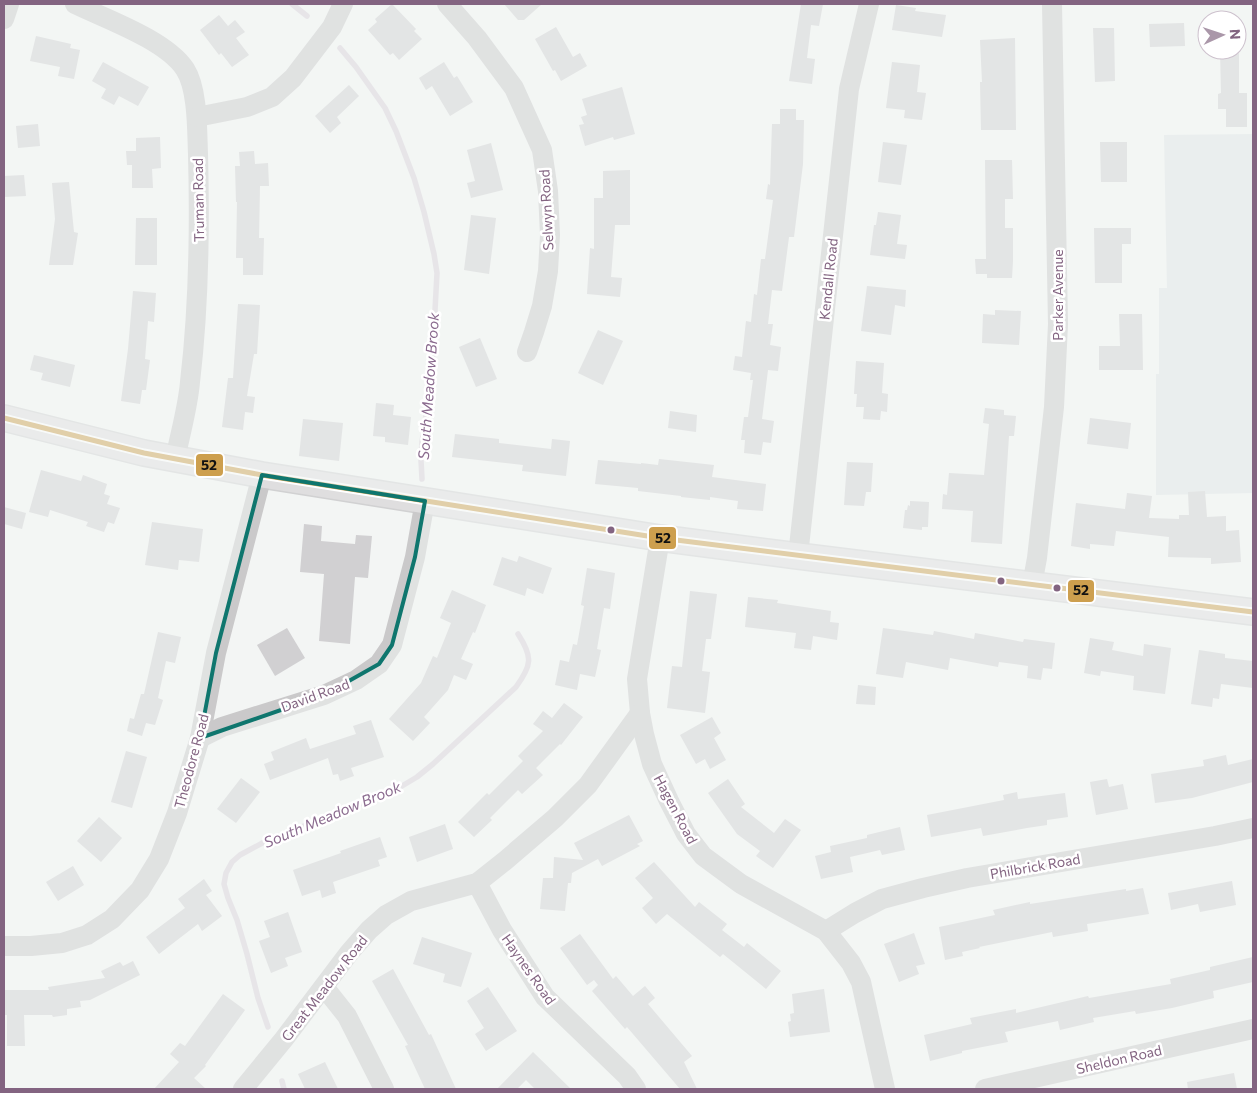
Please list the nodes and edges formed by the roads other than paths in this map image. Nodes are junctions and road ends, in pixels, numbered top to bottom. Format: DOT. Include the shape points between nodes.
graph roads {
  1 [pos="9,4"];
  2 [pos="75,4"];
  3 [pos="343,4"];
  4 [pos="447,4"];
  5 [pos="869,4"];
  6 [pos="1052,4"];
  7 [pos="4,19"];
  8 [pos="197,117"];
  9 [pos="527,352"];
  10 [pos="4,418"];
  11 [pos="174,460"];
  12 [pos="262,475"];
  13 [pos="425,501"];
  14 [pos="660,538"];
  15 [pos="798,556"];
  16 [pos="1032,585"];
  17 [pos="1253,612"];
  18 [pos="640,713"];
  19 [pos="200,738"];
  20 [pos="1253,828"];
  21 [pos="476,883"];
  22 [pos="826,931"];
  23 [pos="4,946"];
  24 [pos="324,987"];
  25 [pos="1253,1029"];
  26 [pos="243,1089"];
  27 [pos="384,1089"];
  28 [pos="636,1089"];
  29 [pos="886,1089"];
  30 [pos="986,1089"];
  1 -- 7 [label="street"];
  2 -- 8 [label="street, Truman Road" via="146,37 173,56 185,70 193,91"];
  3 -- 8 [label="street" via="332,27 293,78 272,97 246,107"];
  4 -- 9 [label="street, Selwyn Road" via="514,88 542,150 548,191 548,271 542,306"];
  5 -- 15 [label="street, Kendall Road" via="849,89"];
  6 -- 16 [label="street, Parker Avenue" via="1058,324 1054,407"];
  8 -- 11 [label="street, Truman Road" via="199,247 196,309 190,384"];
  10 -- 11 [label="main road"];
  11 -- 12 [label="main road"];
  12 -- 13 [label="main road"];
  12 -- 19 [label="street, Theodore Road" via="216,653"];
  13 -- 14 [label="main road"];
  13 -- 19 [label="street, David Road" via="392,644 379,664 356,680 324,694 222,727"];
  14 -- 15 [label="main road"];
  14 -- 18 [label="street, Hagen Road" via="636,679"];
  15 -- 16 [label="main road"];
  16 -- 17 [label="main road"];
  18 -- 21 [label="street, Great Meadow Road" via="588,785 555,818"];
  18 -- 22 [label="street, Hagen Road" via="655,771 686,834 704,856 740,884"];
  19 -- 23 [label="street, Theodore Road" via="177,814 159,859 140,890 112,918 87,935 62,944"];
  20 -- 22 [label="street, Philbrick Road" via="923,888 882,899"];
  21 -- 24 [label="street, Great Meadow Road" via="412,900 386,914 349,952"];
  21 -- 28 [label="street, Haynes Road" via="545,997 627,1076"];
  22 -- 29 [label="street, Hagen Road" via="851,963 861,982"];
  24 -- 26 [label="street, Great Meadow Road"];
  24 -- 27 [label="street" via="346,1016"];
  25 -- 30 [label="street, Sheldon Road"];
}
